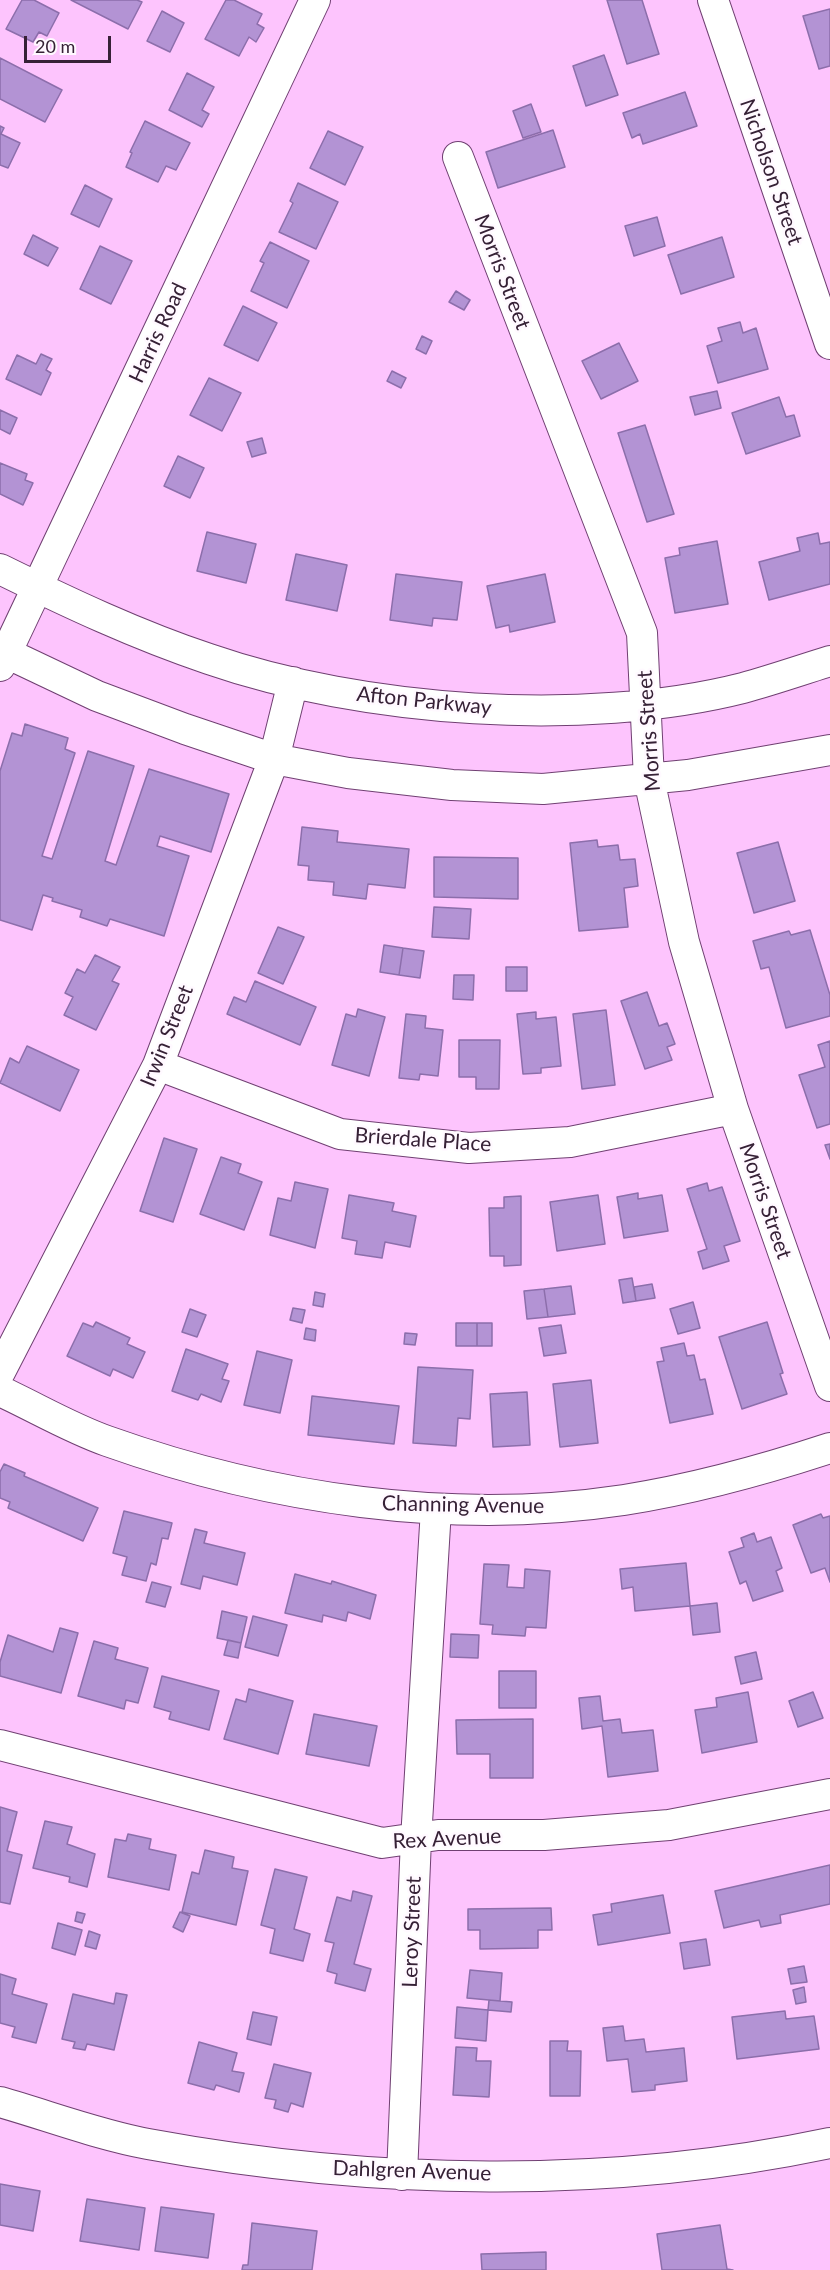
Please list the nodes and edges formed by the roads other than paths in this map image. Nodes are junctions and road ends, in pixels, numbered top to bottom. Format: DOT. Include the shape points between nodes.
graph roads {
  1 [pos="315,0"];
  2 [pos="712,0"];
  3 [pos="458,157"];
  4 [pos="830,344"];
  5 [pos="0,569"];
  6 [pos="38,588"];
  7 [pos="2,656"];
  8 [pos="830,661"];
  9 [pos="293,682"];
  10 [pos="647,704"];
  11 [pos="830,750"];
  12 [pos="274,759"];
  13 [pos="649,780"];
  14 [pos="158,1065"];
  15 [pos="733,1109"];
  16 [pos="0,1372"];
  17 [pos="830,1386"];
  18 [pos="0,1391"];
  19 [pos="830,1448"];
  20 [pos="436,1509"];
  21 [pos="0,1745"];
  22 [pos="830,1794"];
  23 [pos="416,1839"];
  24 [pos="0,2102"];
  25 [pos="830,2143"];
  26 [pos="402,2175"];
  1 -- 6 [label="street, Harris Road"];
  2 -- 4 [label="street, Nicholson Street"];
  3 -- 10 [label="street, Morris Street" via="642,633"];
  5 -- 6 [label="street, Afton Parkway"];
  6 -- 7 [label="street, Harris Road"];
  6 -- 9 [label="street, Afton Parkway" via="209,660"];
  7 -- 12 [label="street" via="97,696"];
  8 -- 10 [label="street, Afton Parkway" via="742,688"];
  9 -- 10 [label="street, Afton Parkway" via="391,701 495,709"];
  9 -- 12 [label="street, Irwin Street"];
  10 -- 13 [label="street, Morris Street"];
  11 -- 13 [label="street"];
  12 -- 13 [label="street" via="348,773 452,785 543,789"];
  12 -- 14 [label="street, Irwin Street"];
  13 -- 15 [label="street, Morris Street" via="684,942"];
  14 -- 15 [label="street, Brierdale Place" via="340,1134 469,1148 570,1142"];
  14 -- 16 [label="street, Irwin Street"];
  15 -- 17 [label="street, Morris Street"];
  18 -- 20 [label="street, Channing Avenue" via="104,1440 195,1470 296,1492"];
  19 -- 20 [label="street, Channing Avenue" via="716,1482 623,1500 541,1508"];
  20 -- 23 [label="street, Leroy Street"];
  21 -- 23 [label="street, Rex Avenue" via="382,1843"];
  22 -- 23 [label="street, Rex Avenue" via="669,1825 544,1835 438,1835"];
  23 -- 26 [label="street, Leroy Street"];
  24 -- 26 [label="street, Dahlgren Avenue" via="146,2144 277,2163"];
  25 -- 26 [label="street, Dahlgren Avenue" via="732,2160 623,2172"];
}
